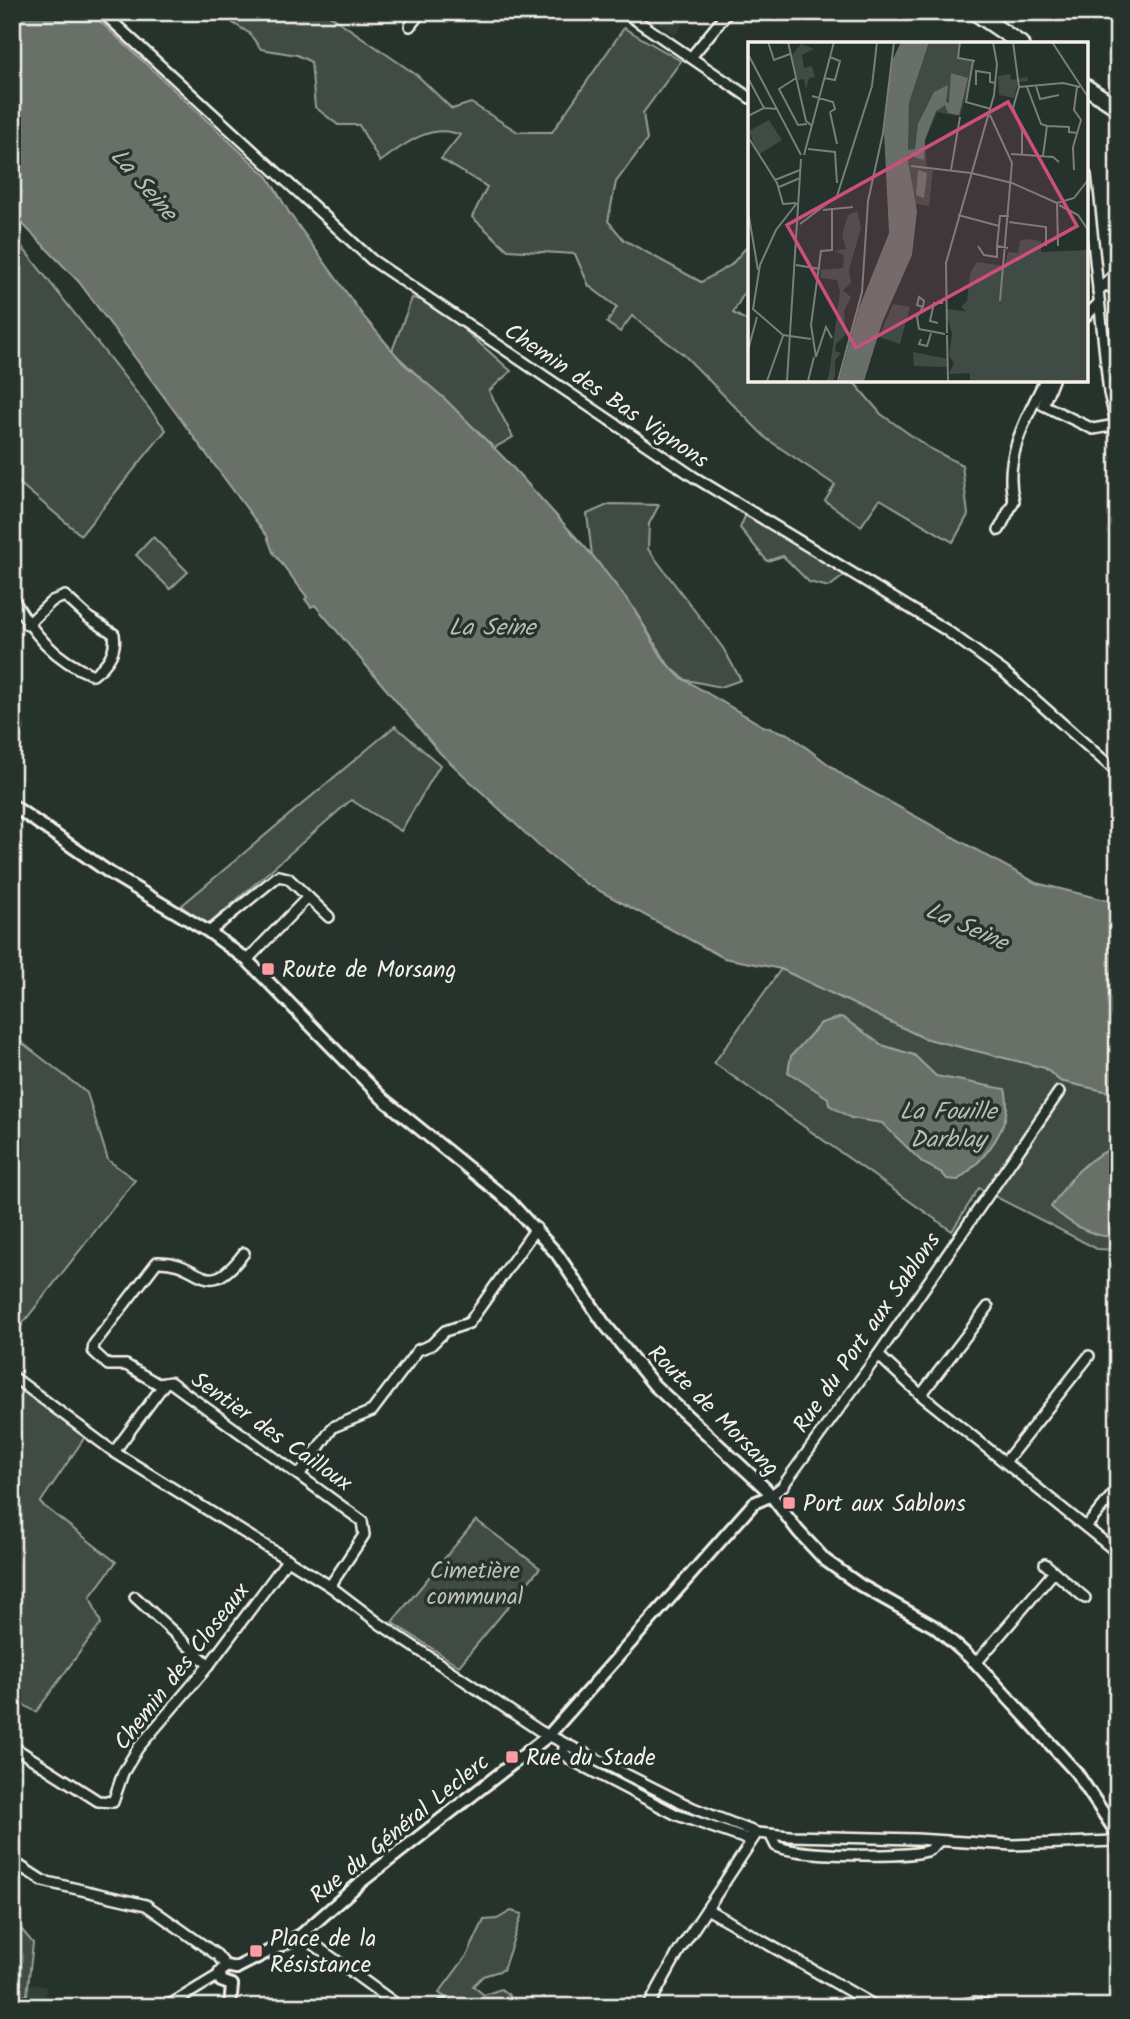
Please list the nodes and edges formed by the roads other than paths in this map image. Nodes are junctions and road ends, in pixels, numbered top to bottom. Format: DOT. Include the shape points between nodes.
graph roads {
  1 [pos="102,12"];
  2 [pos="421,12"];
  3 [pos="624,12"];
  4 [pos="728,12"];
  5 [pos="974,12"];
  6 [pos="410,26"];
  7 [pos="1018,42"];
  8 [pos="692,56"];
  9 [pos="1088,89"];
  10 [pos="748,97"];
  11 [pos="1118,108"];
  12 [pos="1088,189"];
  13 [pos="1118,271"];
  14 [pos="1102,288"];
  15 [pos="1118,291"];
  16 [pos="1099,303"];
  17 [pos="1088,314"];
  18 [pos="1044,382"];
  19 [pos="1052,382"];
  20 [pos="1117,428"];
  21 [pos="999,530"];
  22 [pos="12,597"];
  23 [pos="27,625"];
  24 [pos="12,721"];
  25 [pos="12,740"];
  26 [pos="1118,773"];
  27 [pos="12,806"];
  28 [pos="309,897"];
  29 [pos="329,917"];
  30 [pos="209,932"];
  31 [pos="247,960"];
  32 [pos="1059,1092"];
  33 [pos="536,1228"];
  34 [pos="244,1253"];
  35 [pos="988,1307"];
  36 [pos="878,1355"];
  37 [pos="1090,1356"];
  38 [pos="12,1376"];
  39 [pos="165,1383"];
  40 [pos="921,1395"];
  41 [pos="114,1452"];
  42 [pos="1005,1462"];
  43 [pos="300,1474"];
  44 [pos="1118,1488"];
  45 [pos="770,1496"];
  46 [pos="1086,1527"];
  47 [pos="1118,1553"];
  48 [pos="288,1559"];
  49 [pos="1045,1564"];
  50 [pos="1054,1572"];
  51 [pos="330,1586"];
  52 [pos="135,1597"];
  53 [pos="1085,1598"];
  54 [pos="975,1663"];
  55 [pos="209,1665"];
  56 [pos="548,1736"];
  57 [pos="12,1745"];
  58 [pos="757,1833"];
  59 [pos="770,1835"];
  60 [pos="939,1841"];
  61 [pos="1116,1842"];
  62 [pos="12,1861"];
  63 [pos="707,1909"];
  64 [pos="302,1935"];
  65 [pos="227,1970"];
  66 [pos="232,1985"];
  67 [pos="166,2007"];
  68 [pos="230,2007"];
  69 [pos="400,2007"];
  70 [pos="648,2007"];
  71 [pos="877,2007"];
  72 [pos="949,2007"];
  73 [pos="993,2007"];
  1 -- 26 [label="street, Chemin des Bas Vignons" via="372,260 694,477 974,649"];
  2 -- 6 [label="street"];
  3 -- 8 [label="street"];
  4 -- 8 [label="street"];
  5 -- 7 [label="main road"];
  8 -- 10 [label="street"];
  9 -- 11 [label="main road"];
  12 -- 14 [label="street"];
  13 -- 14 [label="street"];
  14 -- 15 [label="street"];
  14 -- 16 [label="street"];
  16 -- 17 [label="street"];
  16 -- 20 [label="street"];
  18 -- 21 [label="street" via="1020,429 1009,483 1014,501"];
  19 -- 20 [label="street" via="1043,405 1093,429"];
  22 -- 23 [label="street"];
  23 -- 23 [label="street" via="63,659 93,675 104,667 116,643 114,634 65,596 52,601"];
  24 -- 25 [label="street" via="17,728"];
  27 -- 30 [label="street, Route de Morsang" via="110,873"];
  28 -- 29 [label="street"];
  28 -- 30 [label="street" via="288,878 275,876"];
  28 -- 31 [label="street"];
  30 -- 31 [label="street, Route de Morsang"];
  31 -- 33 [label="street, Route de Morsang" via="383,1099 485,1179"];
  32 -- 36 [label="street, Rue du Port aux Sablons"];
  33 -- 43 [label="street" via="469,1323 445,1331 418,1350 372,1411 333,1427"];
  33 -- 45 [label="street, Route de Morsang" via="654,1385"];
  34 -- 39 [label="street" via="229,1273 214,1279 157,1262 94,1344 93,1351 103,1362 126,1365 158,1384"];
  35 -- 40 [label="street"];
  36 -- 40 [label="street"];
  36 -- 45 [label="street, Rue du Port aux Sablons" via="782,1487"];
  37 -- 42 [label="street"];
  38 -- 41 [label="street"];
  39 -- 41 [label="street, Sentier des Cailloux"];
  39 -- 43 [label="street, Sentier des Cailloux" via="170,1382"];
  40 -- 42 [label="street"];
  41 -- 48 [label="street"];
  42 -- 46 [label="street"];
  43 -- 51 [label="street, Sentier des Cailloux" via="356,1514 365,1528"];
  44 -- 46 [label="street"];
  45 -- 54 [label="street, Route de Morsang" via="825,1560 935,1627"];
  45 -- 56 [label="street, Rue du Port aux Sablons" via="754,1503"];
  46 -- 47 [label="street"];
  48 -- 51 [label="street"];
  48 -- 55 [label="street, Chemin des Closeaux"];
  49 -- 50 [label="street"];
  50 -- 53 [label="street"];
  50 -- 54 [label="street"];
  51 -- 56 [label="street"];
  52 -- 55 [label="street"];
  54 -- 61 [label="street, Route de Morsang" via="1076,1772 1114,1829"];
  55 -- 57 [label="street, Chemin des Closeaux" via="138,1748 113,1802 97,1801"];
  56 -- 58 [label="street" via="694,1808"];
  56 -- 64 [label="street, Rue du Général Leclerc" via="361,1882"];
  58 -- 59 [label="street"];
  58 -- 63 [label="street"];
  59 -- 60 [label="street"];
  59 -- 60 [label="street" via="785,1851 881,1854 930,1850"];
  60 -- 61 [label="street" via="986,1845"];
  62 -- 65 [label="street" via="43,1881 146,1905 217,1955"];
  63 -- 70 [label="street"];
  63 -- 71 [label="street"];
  64 -- 65 [label="street, Rue du Général Leclerc"];
  64 -- 69 [label="street"];
  65 -- 66 [label="street" via="223,1983"];
  65 -- 66 [label="street" via="239,1978"];
  65 -- 67 [label="street"];
  66 -- 68 [label="street"];
  72 -- 73 [label="street" via="975,2002"];
}
